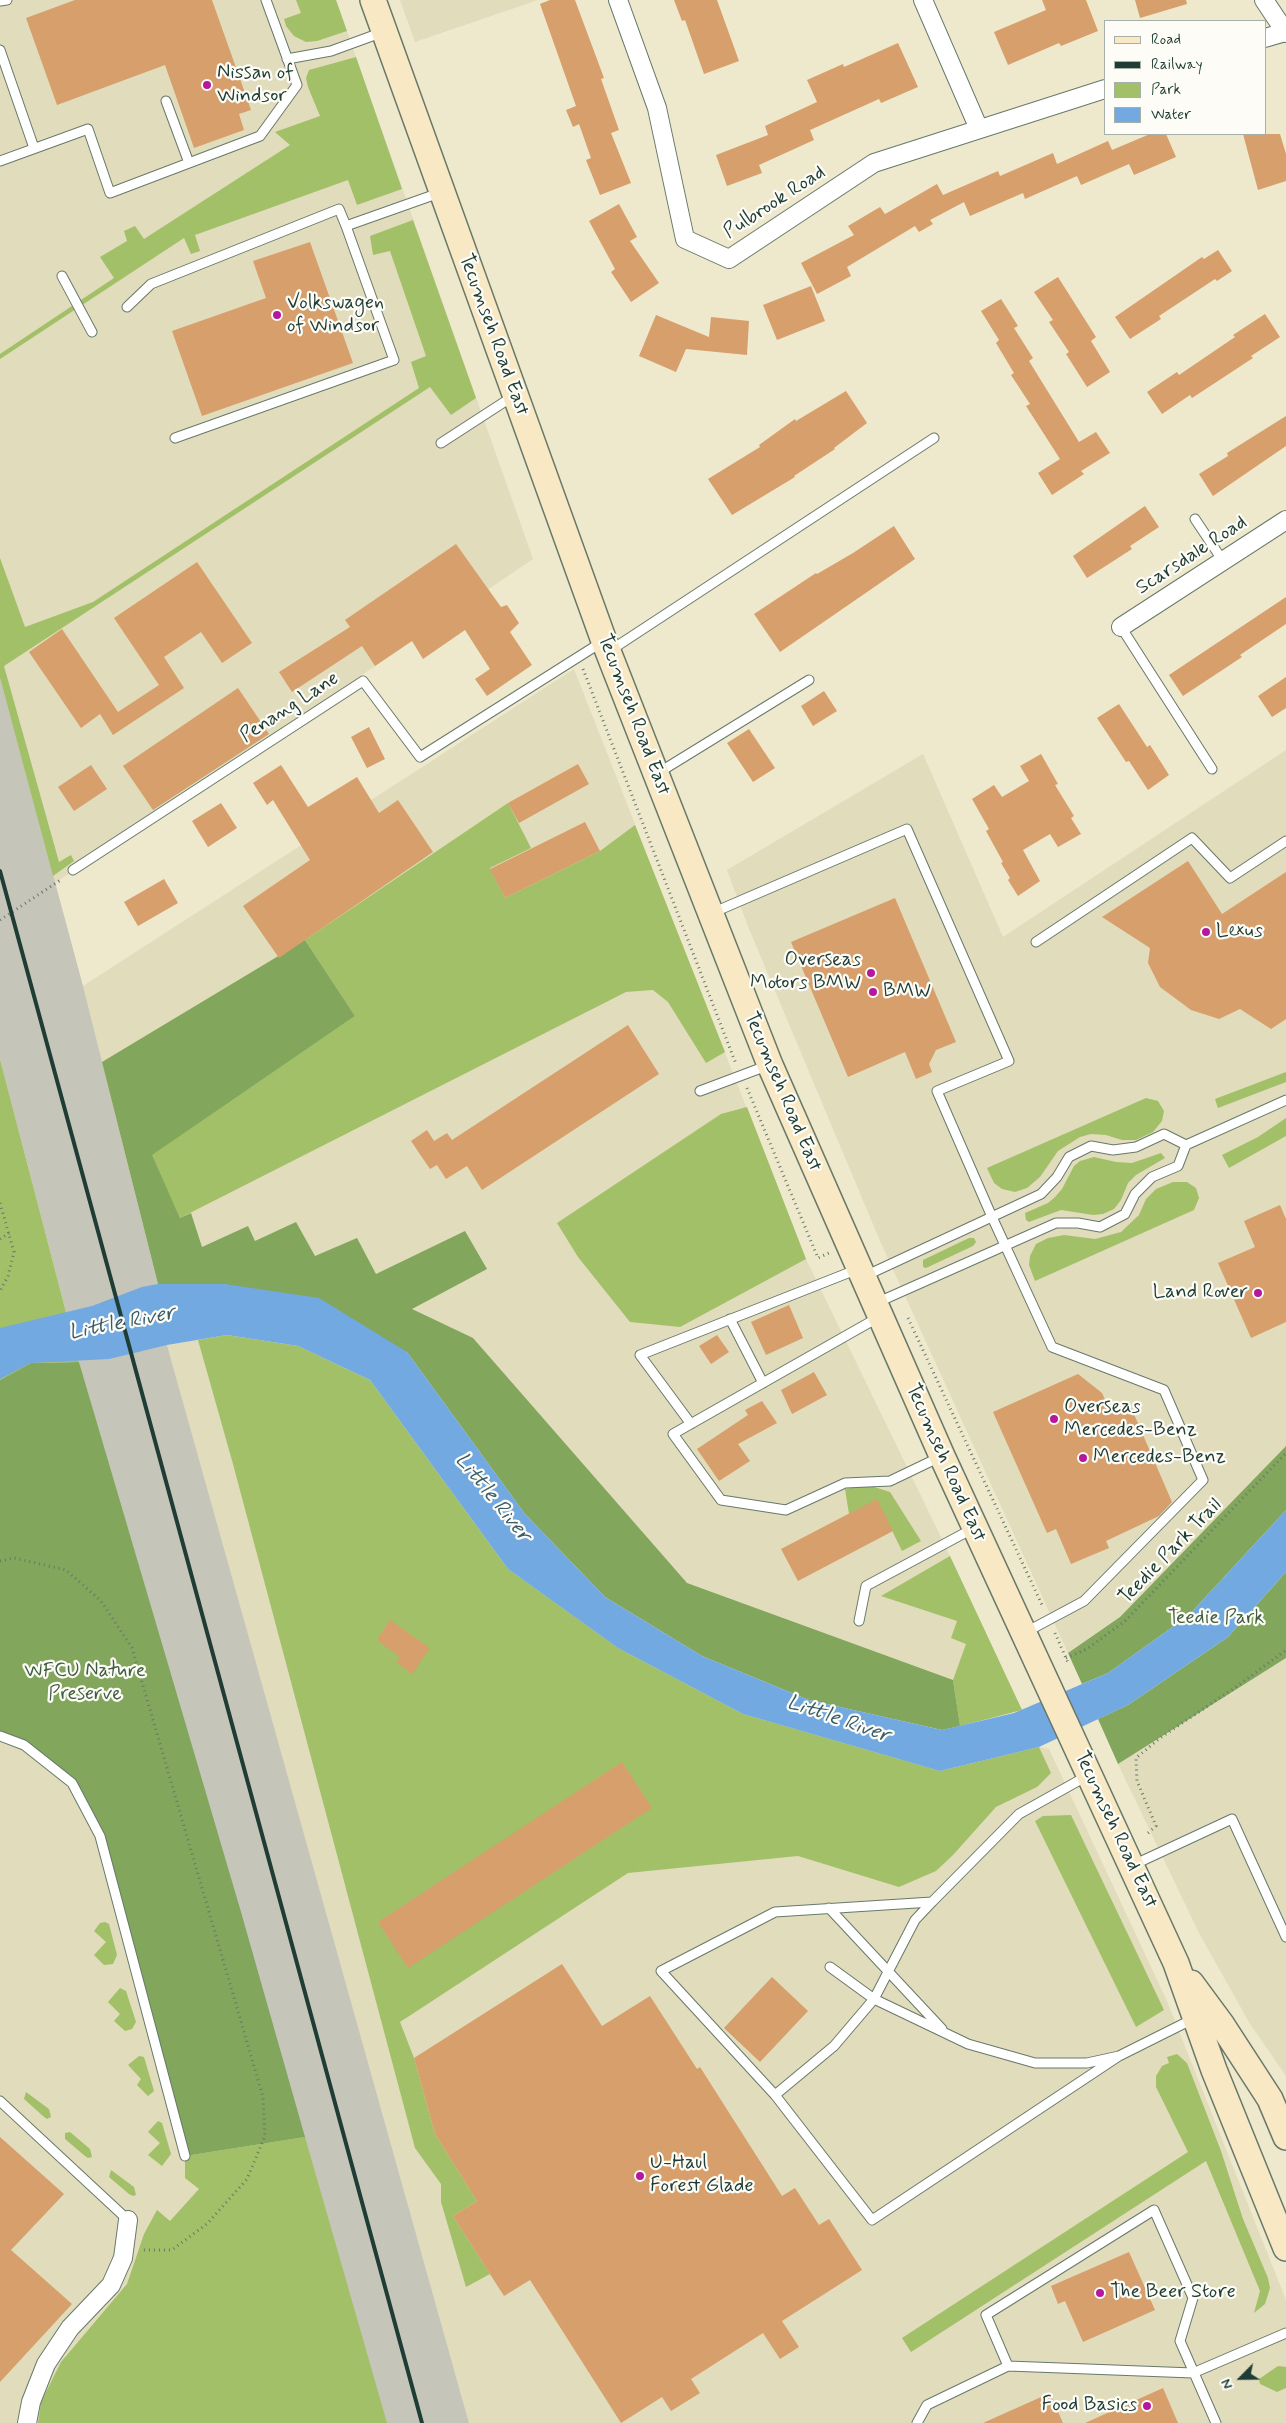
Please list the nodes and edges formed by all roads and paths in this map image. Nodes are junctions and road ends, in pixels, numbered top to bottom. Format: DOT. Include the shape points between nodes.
graph roads {
  1 [pos="7,0"];
  2 [pos="266,0"];
  3 [pos="373,0"];
  4 [pos="618,0"];
  5 [pos="924,0"];
  6 [pos="1264,0"];
  7 [pos="0,1"];
  8 [pos="384,32"];
  9 [pos="1286,32"];
  10 [pos="1266,38"];
  11 [pos="0,50"];
  12 [pos="287,59"];
  13 [pos="1104,89"];
  14 [pos="166,101"];
  15 [pos="979,129"];
  16 [pos="34,148"];
  17 [pos="0,161"];
  18 [pos="189,163"];
  19 [pos="442,192"];
  20 [pos="346,226"];
  21 [pos="62,276"];
  22 [pos="127,307"];
  23 [pos="92,332"];
  24 [pos="515,395"];
  25 [pos="175,438"];
  26 [pos="934,438"];
  27 [pos="440,443"];
  28 [pos="1195,520"];
  29 [pos="1286,520"];
  30 [pos="1223,561"];
  31 [pos="1121,627"];
  32 [pos="606,646"];
  33 [pos="579,657"];
  34 [pos="809,680"];
  35 [pos="1212,769"];
  36 [pos="656,774"];
  37 [pos="1286,841"];
  38 [pos="73,870"];
  39 [pos="710,914"];
  40 [pos="0,920"];
  41 [pos="1036,942"];
  42 [pos="770,1064"];
  43 [pos="741,1075"];
  44 [pos="700,1091"];
  45 [pos="1286,1100"];
  46 [pos="1186,1146"];
  47 [pos="0,1203"];
  48 [pos="992,1217"];
  49 [pos="9,1234"];
  50 [pos="0,1239"];
  51 [pos="1005,1245"];
  52 [pos="818,1258"];
  53 [pos="860,1273"];
  54 [pos="0,1290"];
  55 [pos="876,1311"];
  56 [pos="730,1319"];
  57 [pos="909,1319"];
  58 [pos="763,1383"];
  59 [pos="691,1424"];
  60 [pos="1286,1453"];
  61 [pos="942,1456"];
  62 [pos="974,1528"];
  63 [pos="0,1561"];
  64 [pos="1041,1604"];
  65 [pos="859,1621"];
  66 [pos="1023,1633"];
  67 [pos="1057,1637"];
  68 [pos="1286,1650"];
  69 [pos="1066,1658"];
  70 [pos="1069,1665"];
  71 [pos="0,1736"];
  72 [pos="1089,1774"];
  73 [pos="1148,1833"];
  74 [pos="1131,1866"];
  75 [pos="932,1902"];
  76 [pos="829,1908"];
  77 [pos="1286,1937"];
  78 [pos="1176,1963"];
  79 [pos="830,1967"];
  80 [pos="888,1972"];
  81 [pos="874,1999"];
  82 [pos="1196,2018"];
  83 [pos="946,2034"];
  84 [pos="1120,2056"];
  85 [pos="775,2095"];
  86 [pos="0,2101"];
  87 [pos="1286,2137"];
  88 [pos="185,2156"];
  89 [pos="128,2220"];
  90 [pos="1286,2248"];
  91 [pos="140,2250"];
  92 [pos="1286,2333"];
  93 [pos="1008,2366"];
  94 [pos="1194,2372"];
  95 [pos="27,2423"];
  96 [pos="917,2423"];
  97 [pos="1216,2423"];
  1 -- 7 [label="lane"];
  2 -- 12 [label="lane"];
  3 -- 8 [label="main road, Tecumseh Road East"];
  4 -- 15 [label="street, Pulbrook Road" via="656,108 686,239 729,258 874,163"];
  5 -- 15 [label="street"];
  6 -- 9 [label="street"];
  8 -- 12 [label="lane" via="332,51"];
  8 -- 19 [label="main road, Tecumseh Road East"];
  9 -- 10 [label="street"];
  11 -- 16 [label="lane"];
  12 -- 18 [label="lane" via="297,85 260,136"];
  13 -- 15 [label="street, Pulbrook Road"];
  14 -- 18 [label="lane"];
  16 -- 17 [label="lane"];
  16 -- 18 [label="lane" via="88,129 110,193"];
  19 -- 20 [label="lane"];
  19 -- 24 [label="main road, Tecumseh Road East"];
  20 -- 22 [label="lane" via="339,209 151,284"];
  20 -- 25 [label="lane" via="394,360"];
  21 -- 23 [label="lane"];
  24 -- 27 [label="lane"];
  24 -- 32 [label="main road, Tecumseh Road East"];
  26 -- 32 [label="lane, Penang Lane"];
  28 -- 30 [label="lane"];
  29 -- 30 [label="street, Scarsdale Road"];
  30 -- 31 [label="street, Scarsdale Road"];
  31 -- 35 [label="lane"];
  32 -- 33 [label="lane, Penang Lane"];
  32 -- 36 [label="main road, Tecumseh Road East"];
  33 -- 38 [label="lane, Penang Lane" via="420,758 364,681"];
  33 -- 43 [label="path"];
  34 -- 36 [label="lane"];
  36 -- 39 [label="main road, Tecumseh Road East"];
  37 -- 41 [label="lane" via="1230,878 1192,838"];
  38 -- 40 [label="path"];
  39 -- 42 [label="main road, Tecumseh Road East"];
  39 -- 48 [label="lane" via="908,829 1010,1061 937,1091"];
  42 -- 43 [label="lane"];
  42 -- 53 [label="main road, Tecumseh Road East"];
  43 -- 44 [label="lane"];
  43 -- 52 [label="path"];
  45 -- 46 [label="lane"];
  46 -- 48 [label="lane" via="1164,1134 1136,1147 1113,1150 1091,1146 1069,1157 1057,1177 1040,1194"];
  46 -- 51 [label="lane" via="1178,1166 1152,1178 1135,1194 1125,1214 1100,1227 1056,1222"];
  47 -- 49 [label="path"];
  48 -- 51 [label="lane"];
  48 -- 53 [label="lane"];
  49 -- 50 [label="path"];
  49 -- 54 [label="path" via="14,1252 8,1276"];
  51 -- 55 [label="lane"];
  51 -- 66 [label="lane" via="1052,1348 1164,1390 1203,1480 1084,1601"];
  53 -- 55 [label="main road, Tecumseh Road East"];
  53 -- 56 [label="lane"];
  55 -- 58 [label="lane"];
  55 -- 61 [label="main road, Tecumseh Road East"];
  56 -- 58 [label="lane"];
  56 -- 59 [label="lane" via="640,1355"];
  57 -- 64 [label="path"];
  58 -- 59 [label="lane"];
  59 -- 61 [label="lane" via="673,1434 720,1500 786,1510 845,1483 890,1481"];
  60 -- 69 [label="path, Teedie Park Trail" via="1125,1621 1087,1649"];
  61 -- 62 [label="main road, Tecumseh Road East"];
  62 -- 65 [label="lane" via="866,1586"];
  62 -- 66 [label="main road, Tecumseh Road East"];
  63 -- 91 [label="path" via="14,1558 66,1570 102,1601 132,1648 263,2097 265,2136 247,2179 208,2224 172,2250"];
  66 -- 72 [label="main road, Tecumseh Road East"];
  67 -- 69 [label="path"];
  68 -- 73 [label="path" via="1136,1758 1137,1781 1156,1826"];
  69 -- 70 [label="path"];
  71 -- 88 [label="lane" via="24,1745 72,1783 100,1836"];
  72 -- 74 [label="main road, Tecumseh Road East"];
  72 -- 75 [label="lane" via="1019,1814"];
  74 -- 77 [label="lane" via="1232,1819"];
  74 -- 78 [label="main road, Tecumseh Road East"];
  75 -- 76 [label="lane"];
  75 -- 80 [label="lane" via="915,1920"];
  76 -- 80 [label="lane"];
  76 -- 85 [label="lane" via="775,1912 661,1971"];
  78 -- 82 [label="main road, Tecumseh Road East"];
  78 -- 87 [label="main road, Tecumseh Road East" via="1276,2104"];
  79 -- 81 [label="lane"];
  80 -- 81 [label="lane"];
  80 -- 83 [label="lane"];
  81 -- 83 [label="lane"];
  81 -- 85 [label="lane" via="834,2046"];
  82 -- 84 [label="lane"];
  82 -- 90 [label="main road, Tecumseh Road East"];
  83 -- 84 [label="lane" via="968,2044 1035,2063 1087,2063"];
  84 -- 85 [label="lane" via="872,2220"];
  86 -- 89 [label="lane"];
  89 -- 95 [label="street" via="123,2258 111,2285 70,2328 46,2364 31,2402"];
  92 -- 94 [label="lane"];
  93 -- 94 [label="lane"];
  93 -- 94 [label="lane" via="986,2315 1154,2210 1193,2298 1180,2341"];
  93 -- 96 [label="lane" via="926,2405"];
  94 -- 97 [label="lane"];
}
